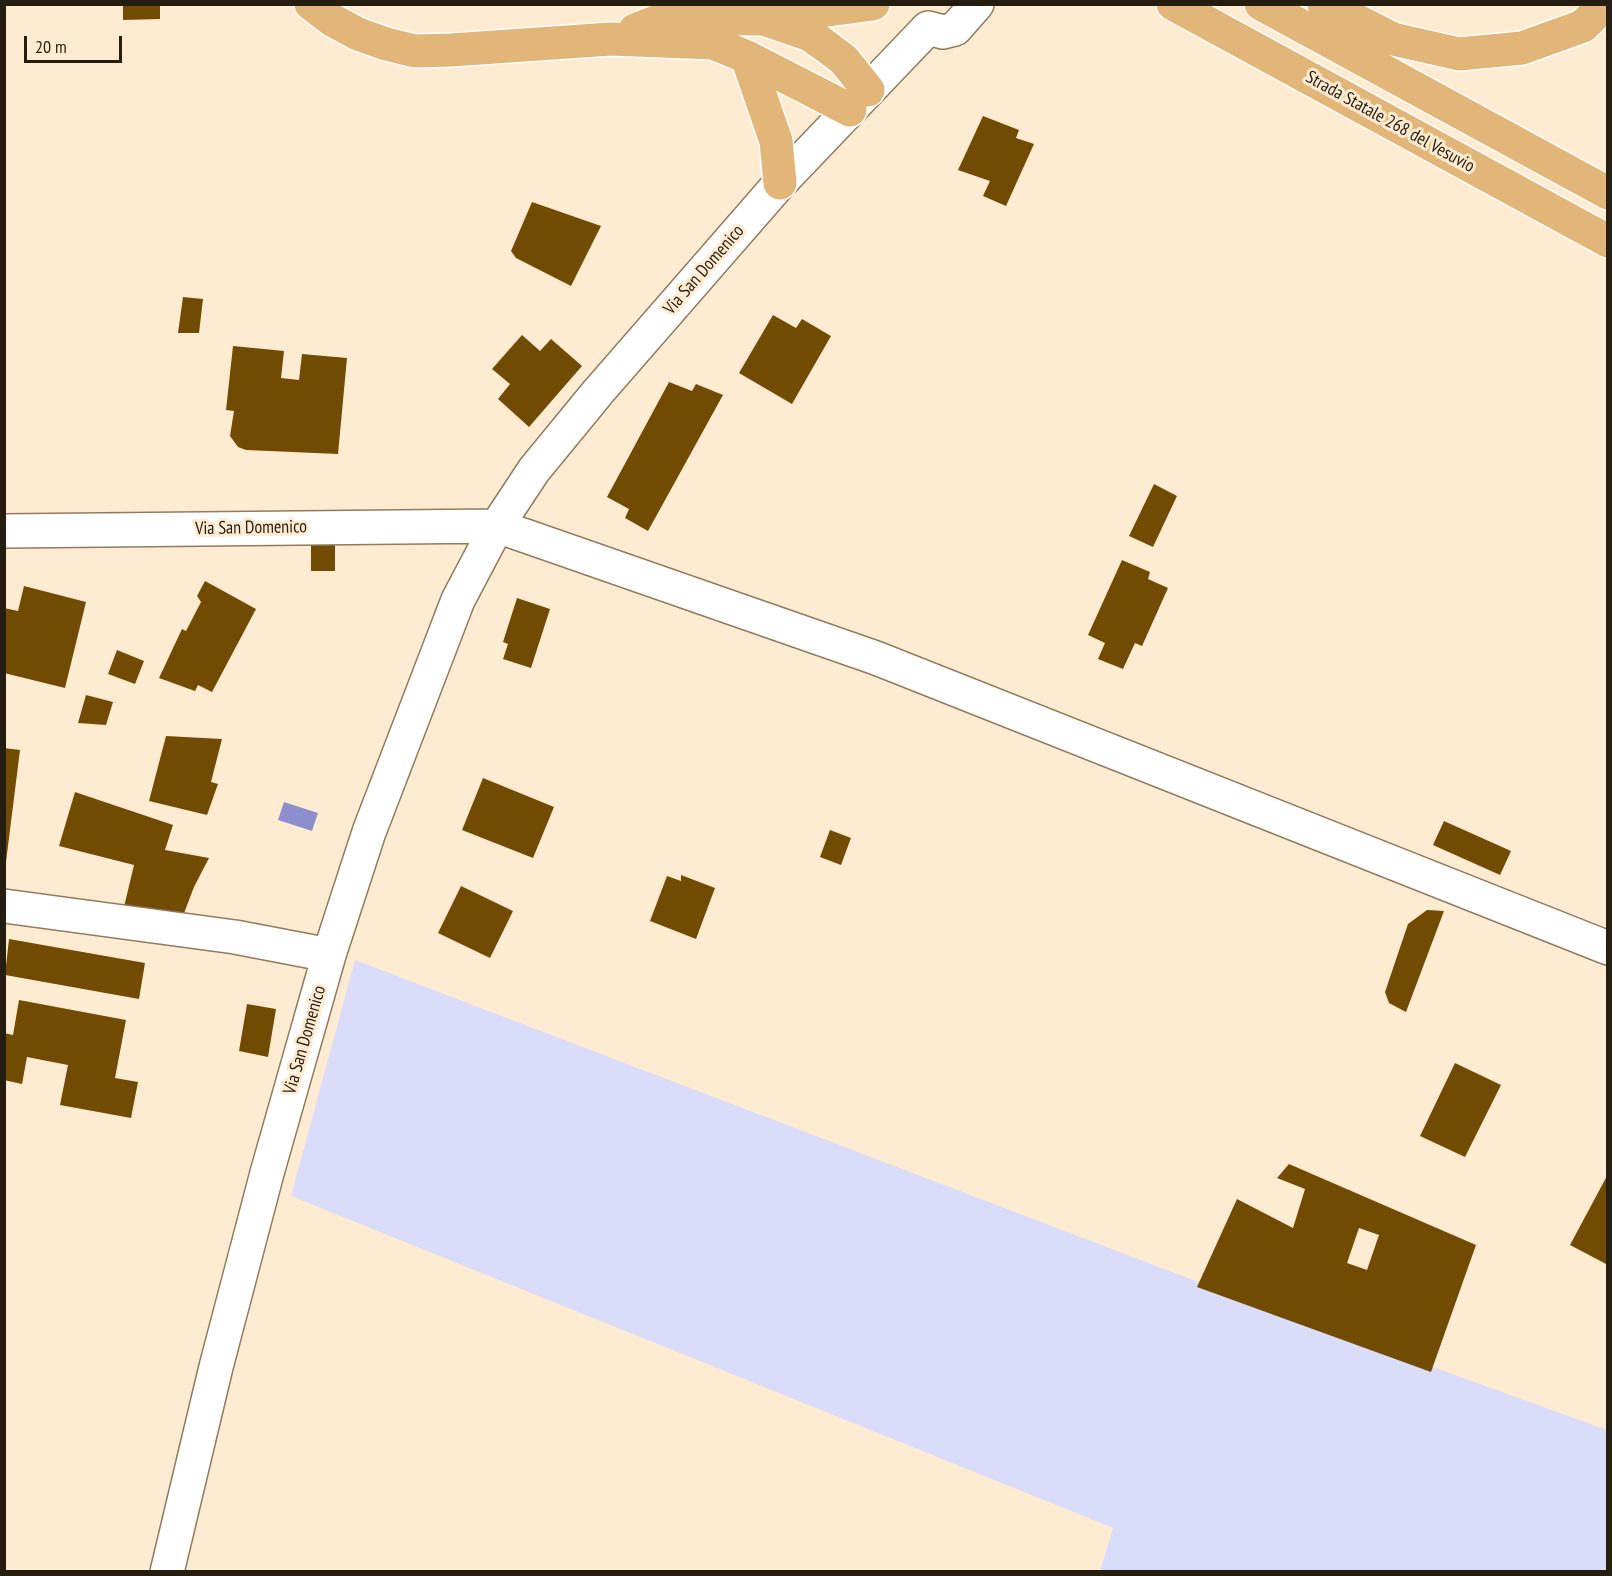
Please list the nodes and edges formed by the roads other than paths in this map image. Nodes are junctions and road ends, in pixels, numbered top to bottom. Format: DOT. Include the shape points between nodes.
graph roads {
  1 [pos="311,4"];
  2 [pos="873,4"];
  3 [pos="977,4"];
  4 [pos="1173,4"];
  5 [pos="1261,4"];
  6 [pos="1324,4"];
  7 [pos="1605,4"];
  8 [pos="761,19"];
  9 [pos="936,21"];
  10 [pos="611,39"];
  11 [pos="747,57"];
  12 [pos="859,100"];
  13 [pos="780,183"];
  14 [pos="1608,193"];
  15 [pos="1608,241"];
  16 [pos="497,526"];
  17 [pos="4,531"];
  18 [pos="4,906"];
  19 [pos="1608,948"];
  20 [pos="329,955"];
  21 [pos="167,1572"];
  1 -- 10 [label="highway" via="358,34 415,51"];
  2 -- 8 [label="highway"];
  3 -- 9 [label="street, Via San Domenico"];
  4 -- 15 [label="highway, Strada Statale 268 del Vesuvio"];
  5 -- 14 [label="highway"];
  6 -- 7 [label="highway" via="1394,39 1459,54 1522,48 1583,26"];
  8 -- 10 [label="highway" via="660,20"];
  8 -- 12 [label="highway" via="810,35 844,60"];
  9 -- 12 [label="street, Via San Domenico"];
  10 -- 11 [label="highway" via="713,43"];
  11 -- 12 [label="highway"];
  11 -- 13 [label="highway" via="776,141"];
  12 -- 13 [label="street, Via San Domenico"];
  13 -- 16 [label="street, Via San Domenico" via="591,400 534,470"];
  16 -- 17 [label="street, Via San Domenico"];
  16 -- 19 [label="street" via="876,658"];
  16 -- 20 [label="street, Via San Domenico" via="458,600 435,657 369,832"];
  18 -- 20 [label="street" via="235,937"];
  20 -- 21 [label="street, Via San Domenico" via="216,1366"];
}
